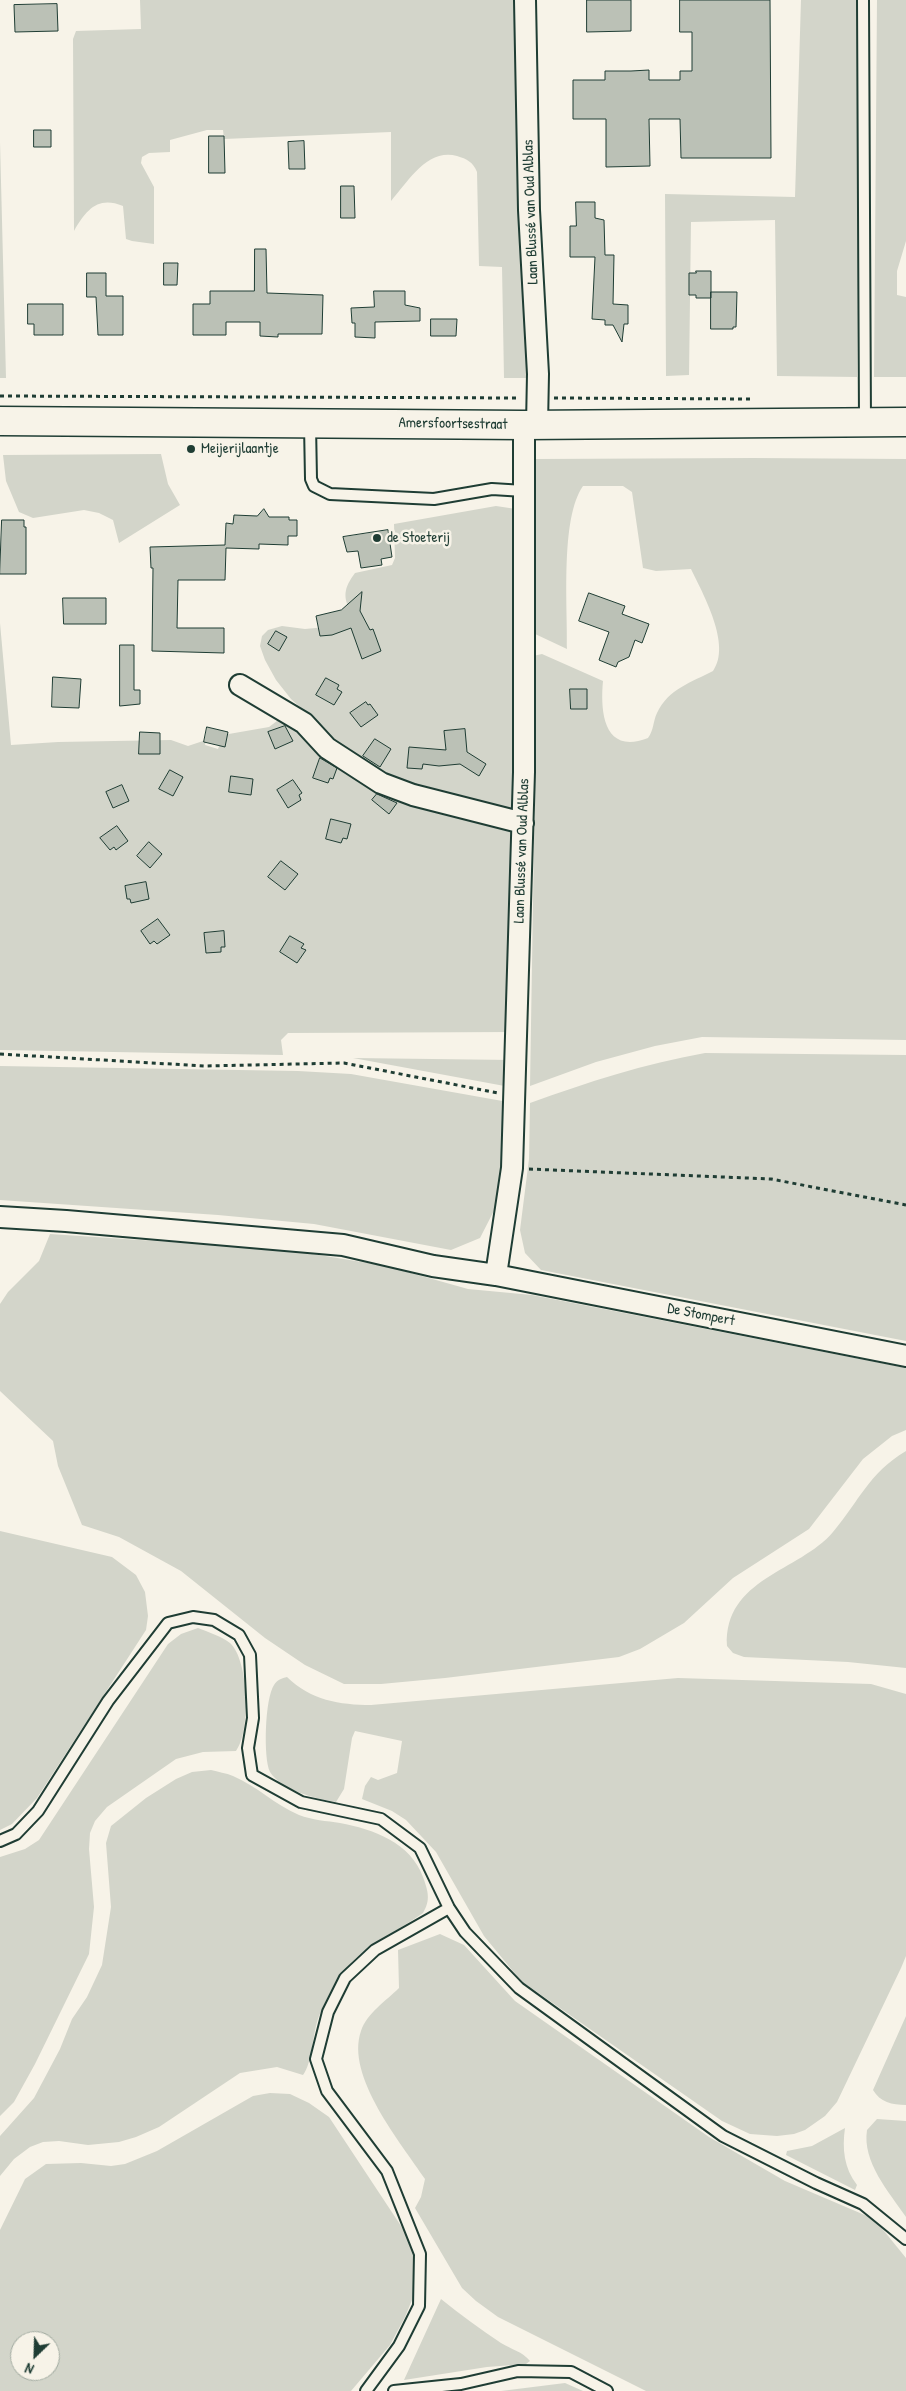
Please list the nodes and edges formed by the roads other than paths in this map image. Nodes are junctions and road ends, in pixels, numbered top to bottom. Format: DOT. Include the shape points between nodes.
graph roads {
  1 [pos="525,0"];
  2 [pos="863,0"];
  3 [pos="0,421"];
  4 [pos="865,421"];
  5 [pos="310,422"];
  6 [pos="906,422"];
  7 [pos="531,425"];
  8 [pos="524,491"];
  9 [pos="240,685"];
  10 [pos="523,823"];
  11 [pos="0,1217"];
  12 [pos="496,1275"];
  13 [pos="906,1356"];
  14 [pos="0,1841"];
  15 [pos="449,1908"];
  16 [pos="906,2239"];
  17 [pos="366,2391"];
  18 [pos="394,2391"];
  19 [pos="607,2391"];
  1 -- 7 [label="street, Laan Blussé van Oud Alblas" via="529,210 538,398"];
  2 -- 4 [label="lane"];
  3 -- 5 [label="main road, Amersfoortsestraat"];
  4 -- 6 [label="main road, Amersfoortsestraat"];
  4 -- 7 [label="main road, Amersfoortsestraat"];
  5 -- 7 [label="main road, Amersfoortsestraat"];
  5 -- 8 [label="lane" via="311,479 314,486 330,494 434,499 492,489"];
  7 -- 8 [label="street, Laan Blussé van Oud Alblas"];
  8 -- 10 [label="street, Laan Blussé van Oud Alblas"];
  9 -- 10 [label="street" via="304,723 328,748 380,783 413,795"];
  10 -- 12 [label="street, Laan Blussé van Oud Alblas" via="512,1168"];
  11 -- 12 [label="street, De Stompert" via="343,1245 433,1266"];
  12 -- 13 [label="street, De Stompert"];
  14 -- 15 [label="lane" via="16,1834 38,1811 108,1701 168,1623 193,1617 214,1620 239,1635 250,1655 253,1718 248,1748 252,1775 301,1802 381,1819 420,1848"];
  15 -- 16 [label="lane" via="465,1932 520,1988 606,2052 723,2136 863,2204"];
  15 -- 17 [label="lane" via="375,1950 345,1978 328,2012 316,2059 327,2091 387,2171 420,2254 419,2306 399,2346"];
  18 -- 19 [label="lane" via="461,2384 518,2371 571,2372"];
}
